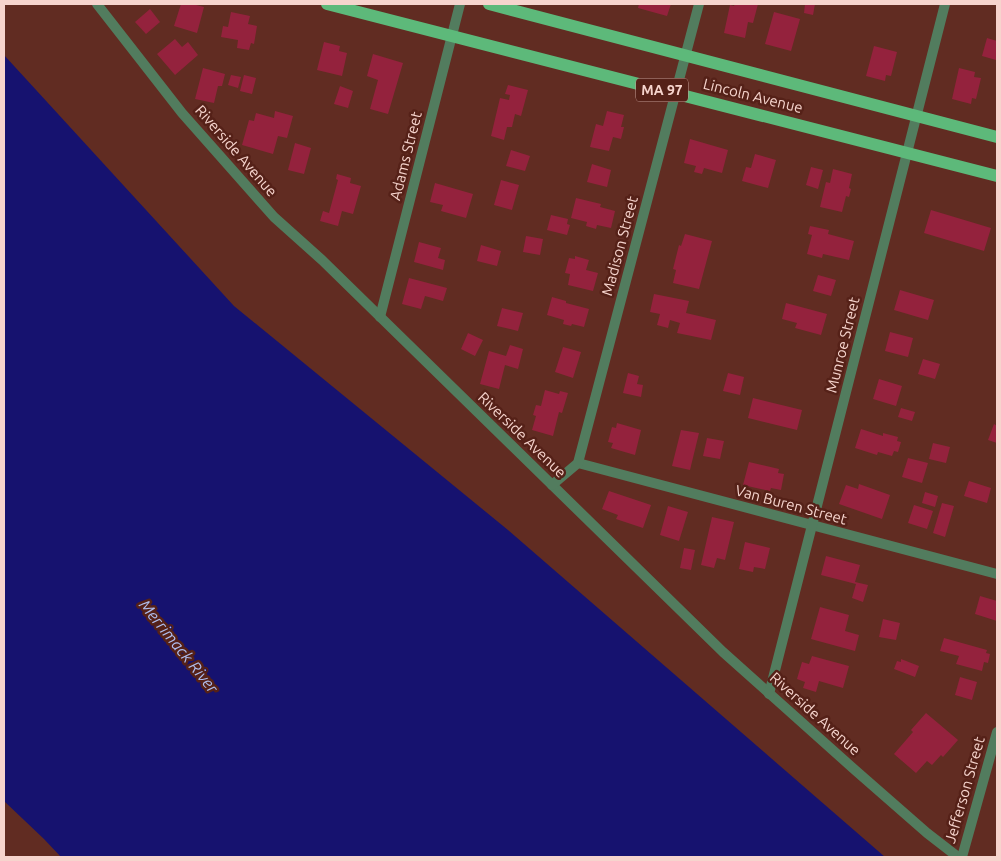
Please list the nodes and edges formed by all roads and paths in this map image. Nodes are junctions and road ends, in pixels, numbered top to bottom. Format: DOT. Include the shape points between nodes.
graph roads {
  1 [pos="97,4"];
  2 [pos="327,4"];
  3 [pos="460,4"];
  4 [pos="489,4"];
  5 [pos="699,4"];
  6 [pos="946,4"];
  7 [pos="452,36"];
  8 [pos="685,55"];
  9 [pos="675,93"];
  10 [pos="917,116"];
  11 [pos="997,137"];
  12 [pos="908,153"];
  13 [pos="997,176"];
  14 [pos="380,317"];
  15 [pos="578,463"];
  16 [pos="552,485"];
  17 [pos="812,526"];
  18 [pos="997,574"];
  19 [pos="769,694"];
  20 [pos="997,732"];
  21 [pos="960,857"];
  1 -- 14 [label="street, Riverside Avenue" via="182,112 274,217"];
  2 -- 7 [label="main road, Lincoln Avenue / MA 97"];
  3 -- 7 [label="street, Adams Street"];
  4 -- 8 [label="main road, Lincoln Avenue / MA 97"];
  5 -- 8 [label="street, Madison Street"];
  6 -- 10 [label="street, Munroe Street"];
  7 -- 9 [label="main road, Lincoln Avenue / MA 97"];
  7 -- 14 [label="street, Adams Street"];
  8 -- 9 [label="street, Madison Street"];
  8 -- 10 [label="main road, Lincoln Avenue / MA 97"];
  9 -- 12 [label="main road, Lincoln Avenue / MA 97"];
  9 -- 15 [label="street, Madison Street"];
  10 -- 11 [label="main road, Lincoln Avenue / MA 97"];
  10 -- 12 [label="street, Munroe Street"];
  12 -- 13 [label="main road, Lincoln Avenue / MA 97"];
  12 -- 17 [label="street, Munroe Street"];
  14 -- 16 [label="street, Riverside Avenue"];
  15 -- 16 [label="street"];
  15 -- 17 [label="street, Van Buren Street"];
  16 -- 19 [label="street, Riverside Avenue"];
  17 -- 18 [label="street, Van Buren Street"];
  17 -- 19 [label="street, Munroe Street"];
  19 -- 21 [label="street, Riverside Avenue" via="927,833"];
  20 -- 21 [label="street, Jefferson Street"];
}
